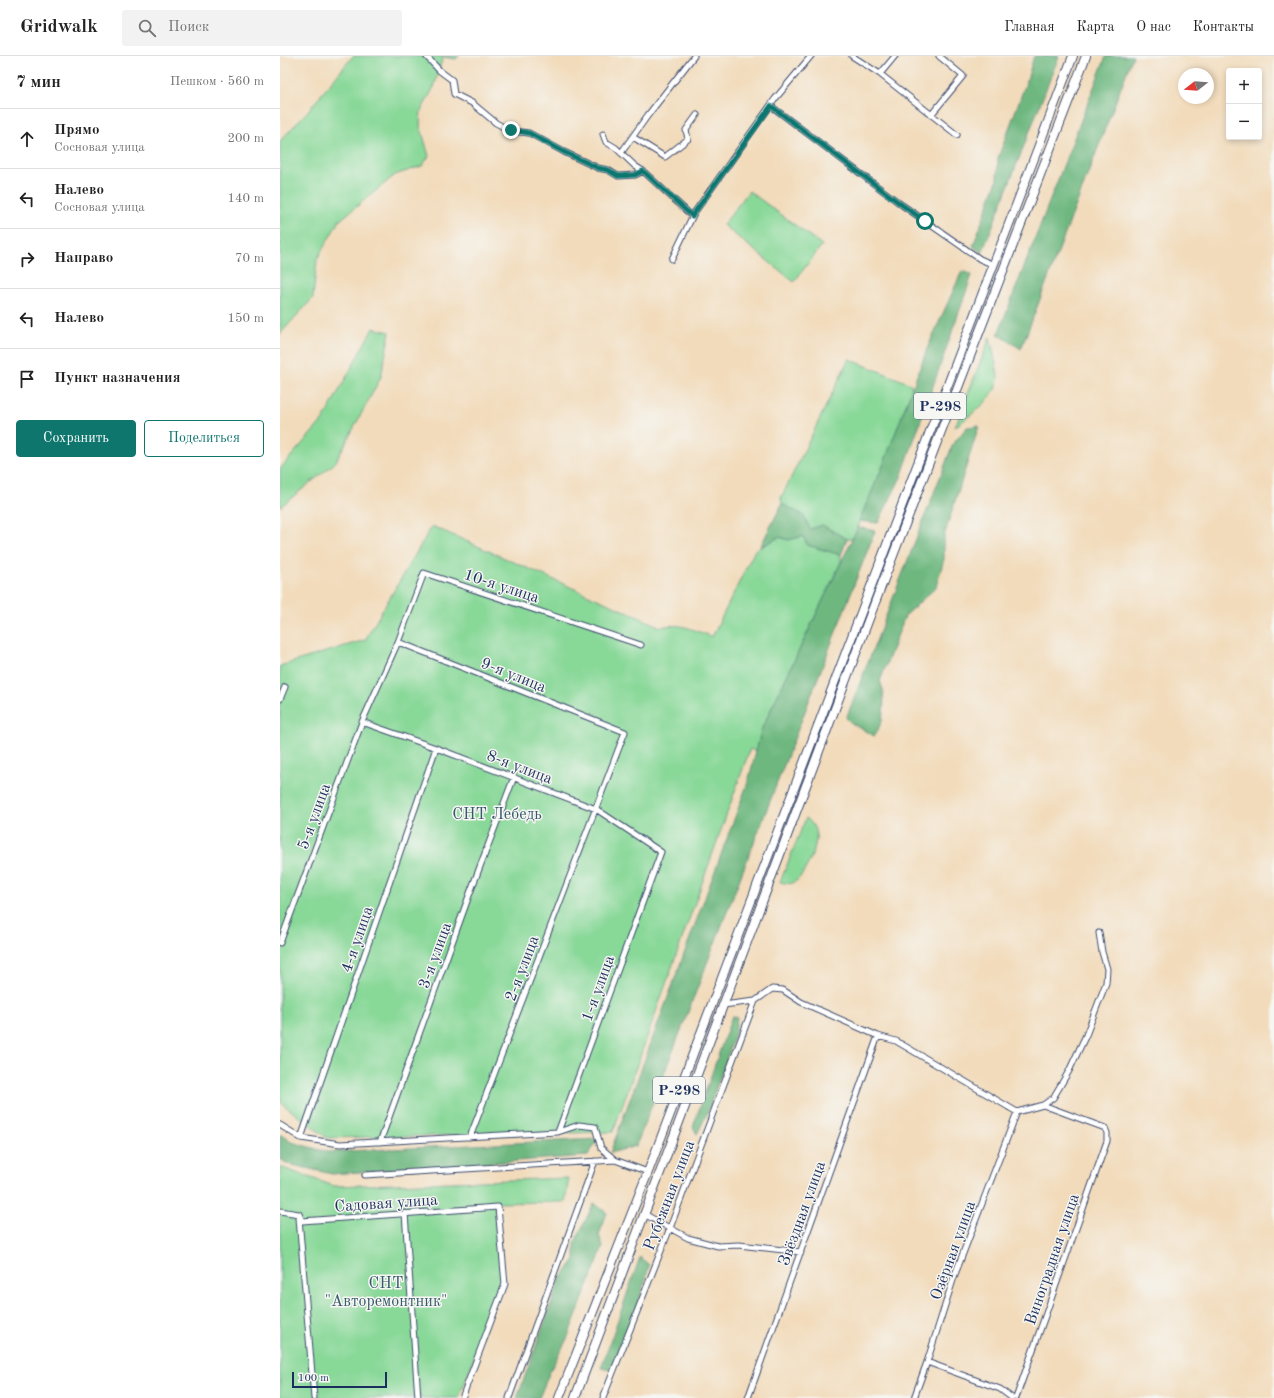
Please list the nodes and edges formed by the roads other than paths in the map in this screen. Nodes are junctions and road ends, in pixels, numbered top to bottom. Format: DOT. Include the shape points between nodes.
graph roads {
  1 [pos="426,56"];
  2 [pos="694,56"];
  3 [pos="811,56"];
  4 [pos="852,56"];
  5 [pos="895,56"];
  6 [pos="939,56"];
  7 [pos="1074,56"];
  8 [pos="1086,56"];
  9 [pos="880,74"];
  10 [pos="771,106"];
  11 [pos="697,115"];
  12 [pos="931,115"];
  13 [pos="603,134"];
  14 [pos="957,136"];
  15 [pos="633,137"];
  16 [pos="621,153"];
  17 [pos="643,171"];
  18 [pos="692,216"];
  19 [pos="672,259"];
  20 [pos="994,265"];
  21 [pos="398,642"];
  22 [pos="641,645"];
  23 [pos="285,687"];
  24 [pos="833,687"];
  25 [pos="280,699"];
  26 [pos="362,722"];
  27 [pos="436,748"];
  28 [pos="814,763"];
  29 [pos="514,777"];
  30 [pos="596,809"];
  31 [pos="786,813"];
  32 [pos="661,852"];
  33 [pos="766,890"];
  34 [pos="1099,933"];
  35 [pos="280,943"];
  36 [pos="755,1001"];
  37 [pos="722,1006"];
  38 [pos="878,1036"];
  39 [pos="1043,1105"];
  40 [pos="1017,1112"];
  41 [pos="280,1125"];
  42 [pos="558,1132"];
  43 [pos="470,1137"];
  44 [pos="301,1138"];
  45 [pos="380,1142"];
  46 [pos="615,1160"];
  47 [pos="595,1161"];
  48 [pos="648,1172"];
  49 [pos="365,1175"];
  50 [pos="280,1211"];
  51 [pos="404,1213"];
  52 [pos="299,1214"];
  53 [pos="644,1214"];
  54 [pos="670,1228"];
  55 [pos="801,1252"];
  56 [pos="927,1362"];
  57 [pos="314,1398"];
  58 [pos="418,1398"];
  59 [pos="462,1398"];
  60 [pos="509,1398"];
  61 [pos="559,1398"];
  62 [pos="574,1398"];
  63 [pos="604,1398"];
  64 [pos="748,1398"];
  65 [pos="914,1398"];
  66 [pos="1012,1398"];
  67 [pos="1016,1398"];
  1 -- 17 [label="street" via="452,80 454,94 472,103 496,123 511,130 529,133 618,176 635,175"];
  2 -- 15 [label="street"];
  3 -- 10 [label="street"];
  4 -- 9 [label="street"];
  5 -- 9 [label="street"];
  6 -- 12 [label="street" via="963,76"];
  7 -- 20 [label="highway, Р-298"];
  8 -- 28 [label="highway, Р-298"];
  9 -- 12 [label="street"];
  10 -- 18 [label="street"];
  10 -- 20 [label="street" via="902,205 980,259"];
  11 -- 15 [label="street" via="686,130 688,139 665,157"];
  12 -- 14 [label="street"];
  13 -- 16 [label="street" via="606,142"];
  15 -- 16 [label="street"];
  16 -- 17 [label="street"];
  17 -- 18 [label="street"];
  18 -- 19 [label="street"];
  20 -- 24 [label="highway, Р-298"];
  21 -- 22 [label="street, 10-я улица" via="424,573"];
  21 -- 26 [label="street"];
  21 -- 30 [label="street, 9-я улица" via="625,732"];
  23 -- 25 [label="street"];
  24 -- 28 [label="highway" via="836,688 815,749"];
  24 -- 31 [label="highway, Р-298"];
  26 -- 27 [label="street, 8-я улица"];
  26 -- 35 [label="street, 5-я улица"];
  27 -- 29 [label="street, 8-я улица"];
  27 -- 44 [label="street, 4-я улица"];
  28 -- 33 [label="highway, Р-298"];
  29 -- 30 [label="street, 8-я улица"];
  29 -- 45 [label="street, 3-я улица"];
  30 -- 32 [label="street, 8-я улица"];
  30 -- 43 [label="street, 2-я улица"];
  31 -- 33 [label="highway" via="782,830 760,884 761,890"];
  31 -- 48 [label="highway, Р-298"];
  32 -- 42 [label="street, 1-я улица"];
  33 -- 37 [label="highway, Р-298"];
  34 -- 39 [label="street" via="1107,969 1106,983 1073,1064 1053,1098"];
  36 -- 37 [label="street"];
  36 -- 38 [label="street" via="772,989 784,990 801,1002"];
  36 -- 54 [label="street, Рубежная улица"];
  37 -- 53 [label="highway, Р-298"];
  38 -- 40 [label="street" via="896,1040"];
  38 -- 55 [label="street, Звёздная улица"];
  39 -- 40 [label="street"];
  39 -- 67 [label="street, Виноградная улица" via="1105,1128 1107,1141"];
  40 -- 56 [label="street, Озёрная улица" via="954,1277"];
  41 -- 44 [label="street"];
  42 -- 43 [label="street"];
  42 -- 46 [label="street" via="579,1125 595,1127 601,1148"];
  43 -- 45 [label="street"];
  44 -- 45 [label="street" via="340,1144"];
  46 -- 47 [label="street"];
  46 -- 48 [label="street"];
  47 -- 49 [label="street"];
  47 -- 60 [label="street"];
  48 -- 61 [label="highway, Р-298"];
  50 -- 52 [label="street, Садовая улица"];
  51 -- 52 [label="street, Садовая улица" via="302,1221"];
  51 -- 58 [label="street"];
  51 -- 59 [label="street, Садовая улица" via="498,1207 505,1284"];
  52 -- 57 [label="street"];
  53 -- 54 [label="street"];
  53 -- 62 [label="highway, Р-298"];
  54 -- 55 [label="street" via="688,1238 718,1246 739,1245"];
  54 -- 63 [label="street, Рубежная улица"];
  55 -- 64 [label="street, Звёздная улица"];
  56 -- 65 [label="street, Озёрная улица"];
  56 -- 66 [label="street" via="1000,1389"];
}
